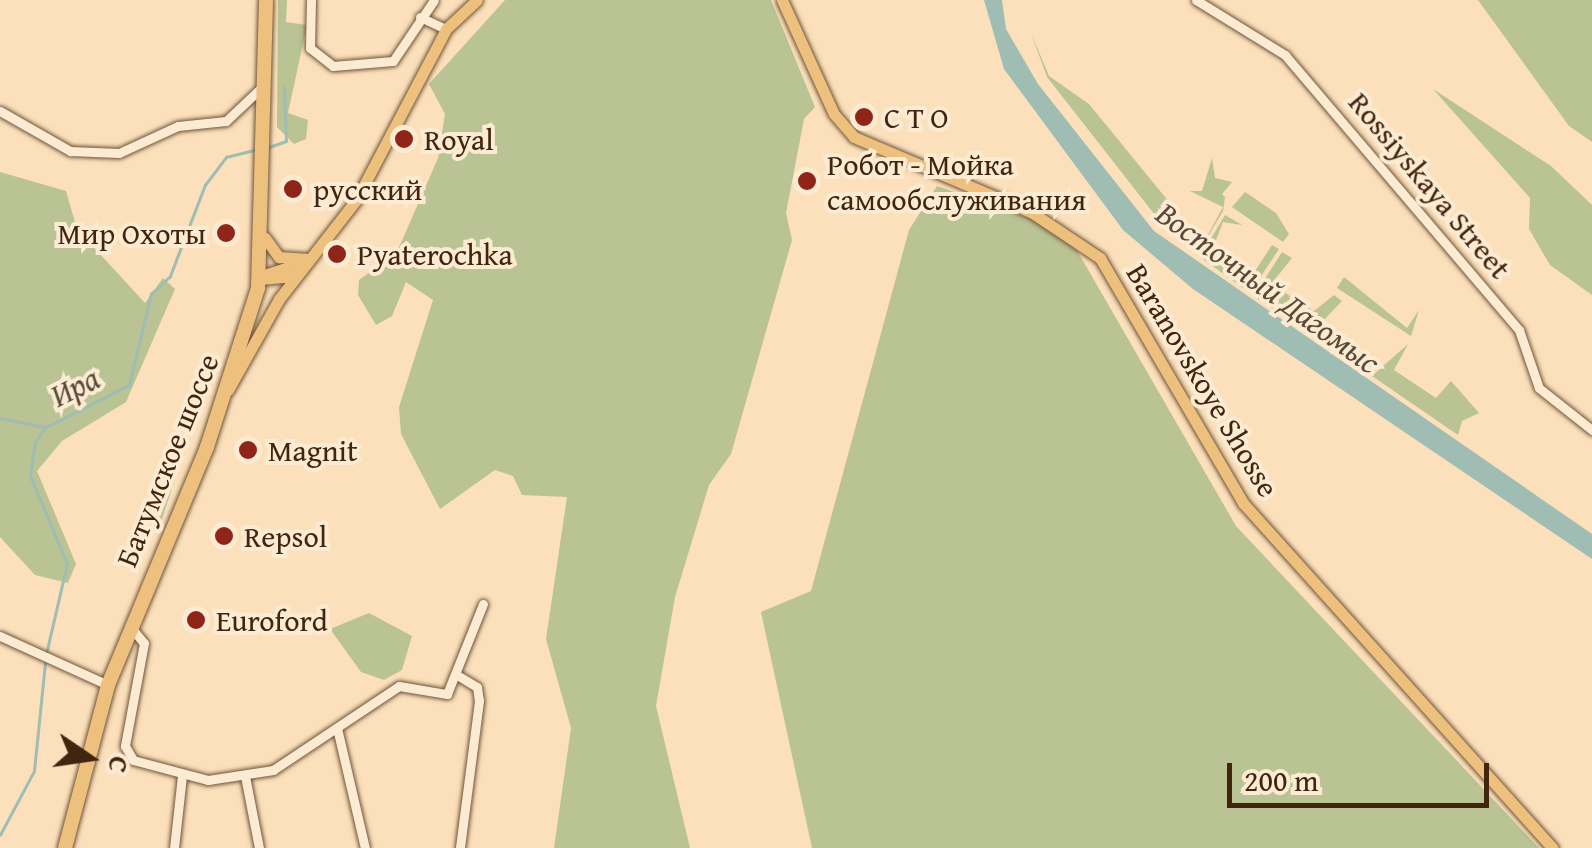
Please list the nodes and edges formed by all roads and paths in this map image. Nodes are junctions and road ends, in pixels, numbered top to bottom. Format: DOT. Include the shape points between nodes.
graph roads {
  1 [pos="266,0"];
  2 [pos="311,0"];
  3 [pos="434,0"];
  4 [pos="477,0"];
  5 [pos="782,0"];
  6 [pos="1196,0"];
  7 [pos="420,17"];
  8 [pos="446,29"];
  9 [pos="265,84"];
  10 [pos="0,111"];
  11 [pos="265,238"];
  12 [pos="309,259"];
  13 [pos="261,277"];
  14 [pos="227,392"];
  15 [pos="1592,430"];
  16 [pos="483,604"];
  17 [pos="130,626"];
  18 [pos="0,636"];
  19 [pos="457,675"];
  20 [pos="108,685"];
  21 [pos="337,728"];
  22 [pos="182,775"];
  23 [pos="245,776"];
  24 [pos="65,848"];
  25 [pos="174,848"];
  26 [pos="259,848"];
  27 [pos="364,848"];
  28 [pos="460,848"];
  29 [pos="1553,848"];
  1 -- 9 [label="highway, Батумское шоссе"];
  2 -- 7 [label="street" via="310,48 333,66 392,60"];
  3 -- 7 [label="street"];
  4 -- 8 [label="main road"];
  5 -- 29 [label="main road, Baranovskoye Shosse" via="834,114 854,137 1031,212 1100,258 1243,503"];
  6 -- 15 [label="street, Rossiyskaya Street" via="1285,55 1519,330 1539,388"];
  7 -- 8 [label="street"];
  8 -- 12 [label="main road" via="356,200"];
  9 -- 10 [label="street" via="226,121 178,126 119,152 70,152"];
  9 -- 11 [label="highway, Батумское шоссе"];
  11 -- 12 [label="main road" via="279,258"];
  11 -- 13 [label="highway, Батумское шоссе"];
  12 -- 13 [label="main road"];
  12 -- 14 [label="main road"];
  13 -- 14 [label="highway, Батумское шоссе"];
  14 -- 17 [label="highway, Батумское шоссе"];
  16 -- 19 [label="street"];
  17 -- 20 [label="highway, Батумское шоссе"];
  17 -- 22 [label="street" via="144,643 125,746 133,760"];
  18 -- 20 [label="street"];
  19 -- 21 [label="street" via="443,697 399,686"];
  19 -- 28 [label="street" via="476,687 478,701"];
  20 -- 24 [label="highway, Батумское шоссе"];
  21 -- 23 [label="street" via="273,770"];
  21 -- 27 [label="street"];
  22 -- 23 [label="street"];
  22 -- 25 [label="street"];
  23 -- 26 [label="street"];
}
